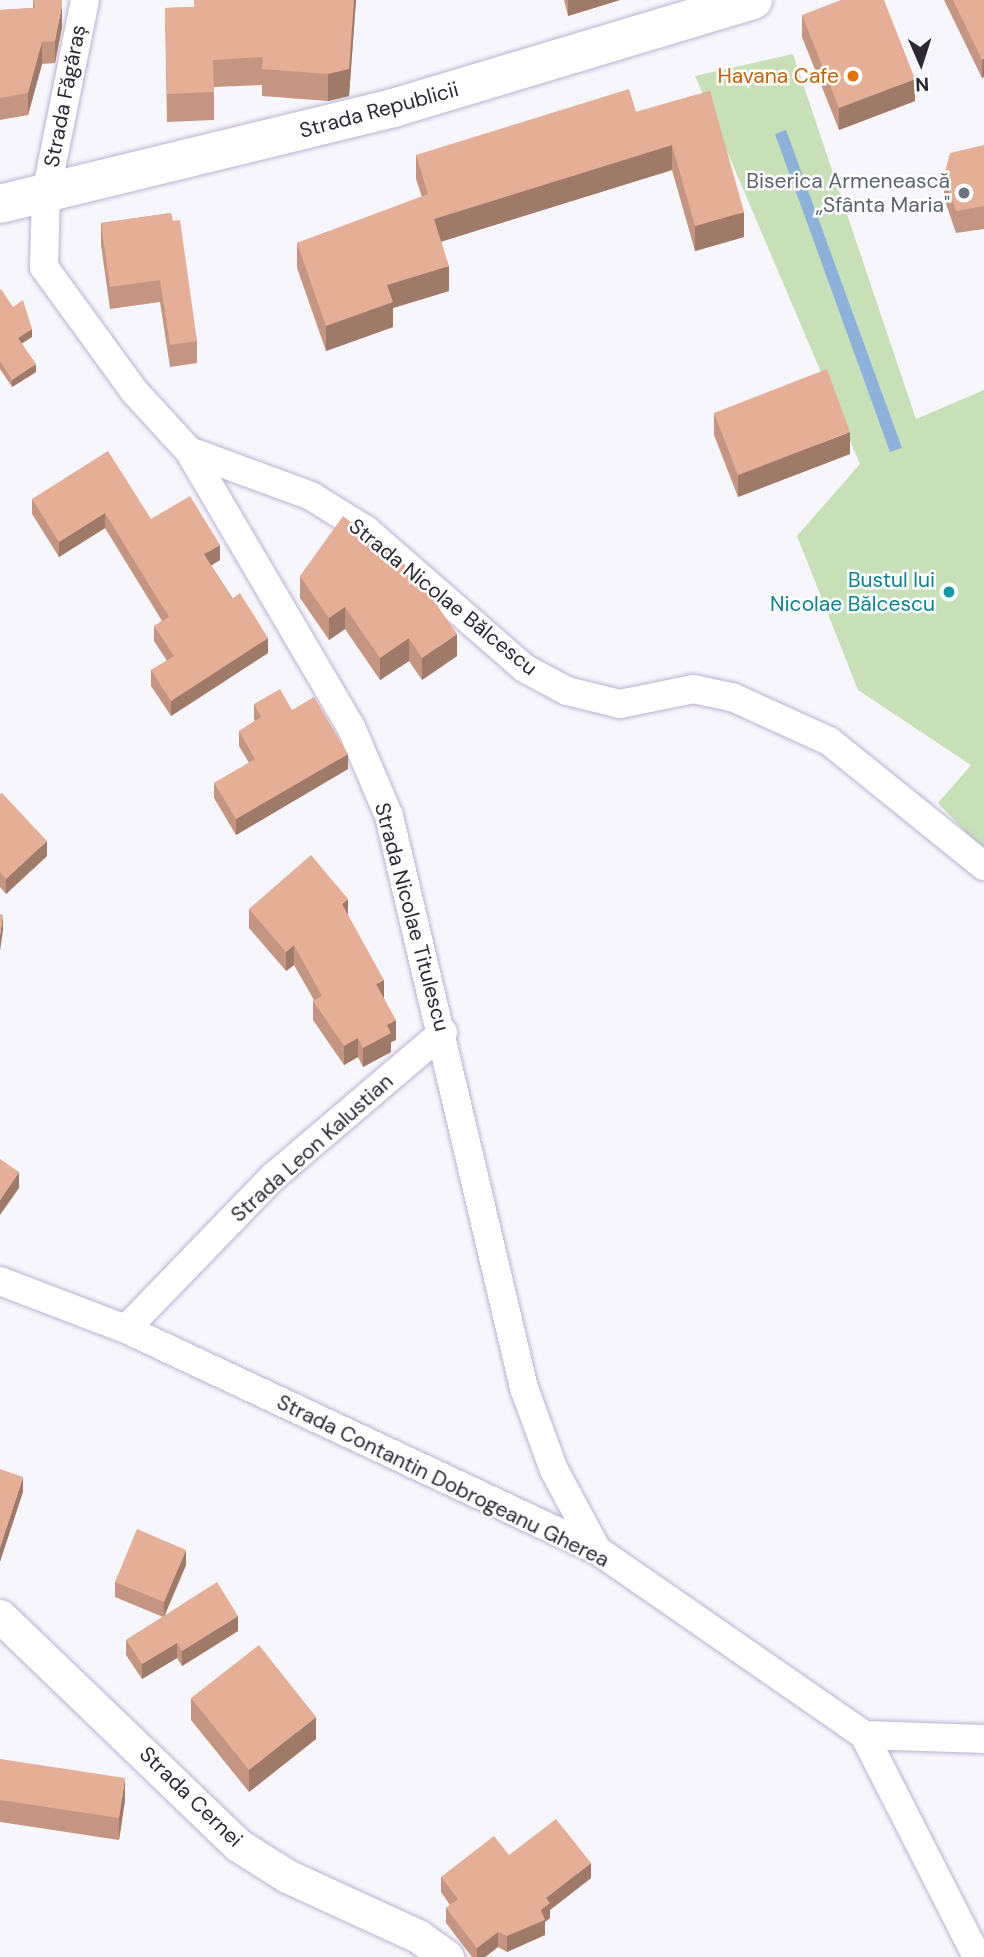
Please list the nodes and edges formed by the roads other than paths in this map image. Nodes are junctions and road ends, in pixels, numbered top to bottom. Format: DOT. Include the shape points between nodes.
graph roads {
  1 [pos="85,0"];
  2 [pos="753,0"];
  3 [pos="46,192"];
  4 [pos="0,204"];
  5 [pos="190,452"];
  6 [pos="984,866"];
  7 [pos="443,1032"];
  8 [pos="0,1281"];
  9 [pos="126,1329"];
  10 [pos="597,1550"];
  11 [pos="0,1616"];
  12 [pos="864,1735"];
  13 [pos="984,1739"];
  14 [pos="447,1957"];
  15 [pos="977,1957"];
  1 -- 3 [label="street, Strada Făgăraș"];
  2 -- 3 [label="main road, Strada Republicii" via="393,108"];
  3 -- 4 [label="main road, Strada Republicii"];
  3 -- 5 [label="street, Strada Nicolae Titulescu" via="44,267 134,391"];
  5 -- 6 [label="street, Strada Nicolae Bălcescu" via="311,496 366,530 524,668 567,691 620,704 693,689 732,697 829,741"];
  5 -- 7 [label="street, Strada Nicolae Titulescu" via="351,727 389,816"];
  7 -- 9 [label="street, Strada Leon Kalustian" via="274,1176"];
  7 -- 10 [label="street, Strada Nicolae Titulescu" via="524,1388 554,1470"];
  8 -- 9 [label="street, Strada Contantin Dobrogeanu Gherea"];
  9 -- 10 [label="street, Strada Contantin Dobrogeanu Gherea"];
  10 -- 12 [label="street, Strada Contantin Dobrogeanu Gherea"];
  11 -- 14 [label="street, Strada Cernei" via="238,1845 288,1876 418,1936"];
  12 -- 13 [label="street"];
  12 -- 15 [label="street"];
}
